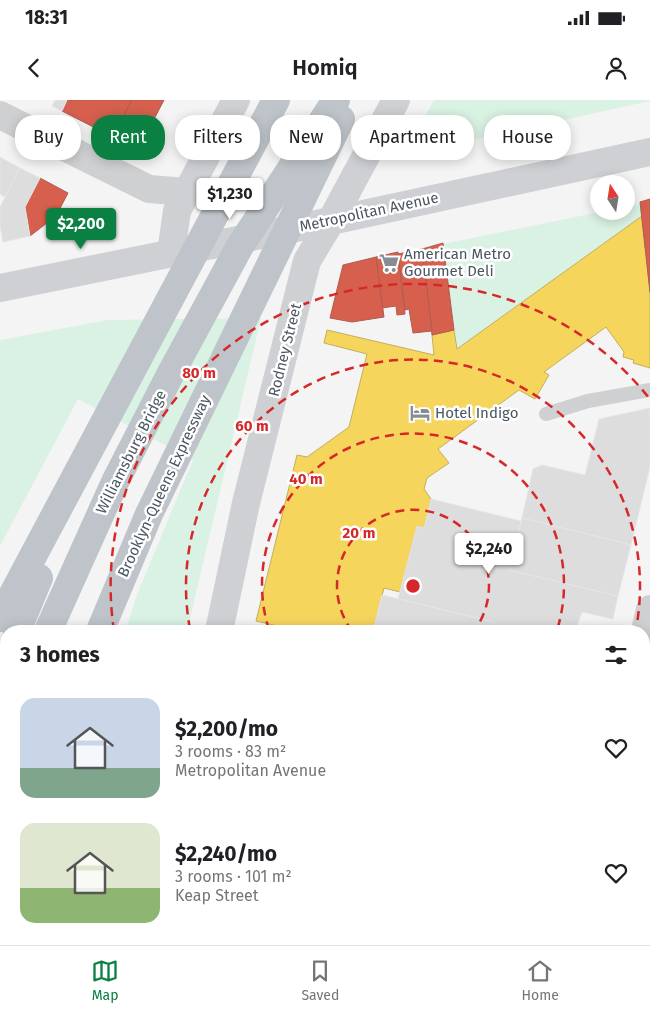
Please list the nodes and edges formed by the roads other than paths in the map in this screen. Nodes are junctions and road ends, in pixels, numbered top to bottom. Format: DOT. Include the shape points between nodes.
graph roads {
  1 [pos="236,100"];
  2 [pos="276,100"];
  3 [pos="336,100"];
  4 [pos="350,100"];
  5 [pos="396,100"];
  6 [pos="0,115"];
  7 [pos="650,152"];
  8 [pos="187,192"];
  9 [pos="331,221"];
  10 [pos="170,254"];
  11 [pos="0,288"];
  12 [pos="650,390"];
  13 [pos="108,413"];
  14 [pos="546,414"];
  15 [pos="650,609"];
  16 [pos="0,618"];
  17 [pos="19,625"];
  18 [pos="51,625"];
  19 [pos="103,625"];
  20 [pos="220,625"];
  21 [pos="646,625"];
  1 -- 8 [label="main road"];
  2 -- 13 [label="highway"];
  3 -- 18 [label="highway, Williamsburg Bridge" via="240,246 142,430"];
  4 -- 19 [label="highway, Brooklyn-Queens Expressway" via="149,514"];
  5 -- 9 [label="main road, Rodney Street"];
  6 -- 8 [label="street" via="149,189"];
  7 -- 9 [label="main road, Metropolitan Avenue"];
  8 -- 10 [label="main road" via="177,211"];
  9 -- 10 [label="main road, Metropolitan Avenue"];
  9 -- 20 [label="main road, Rodney Street" via="308,261 246,503"];
  10 -- 11 [label="main road, Metropolitan Avenue"];
  12 -- 14 [label="lane" via="588,400"];
  13 -- 16 [label="highway"];
  13 -- 17 [label="highway, Williamsburg Bridge"];
  15 -- 21 [label="street"];
}
